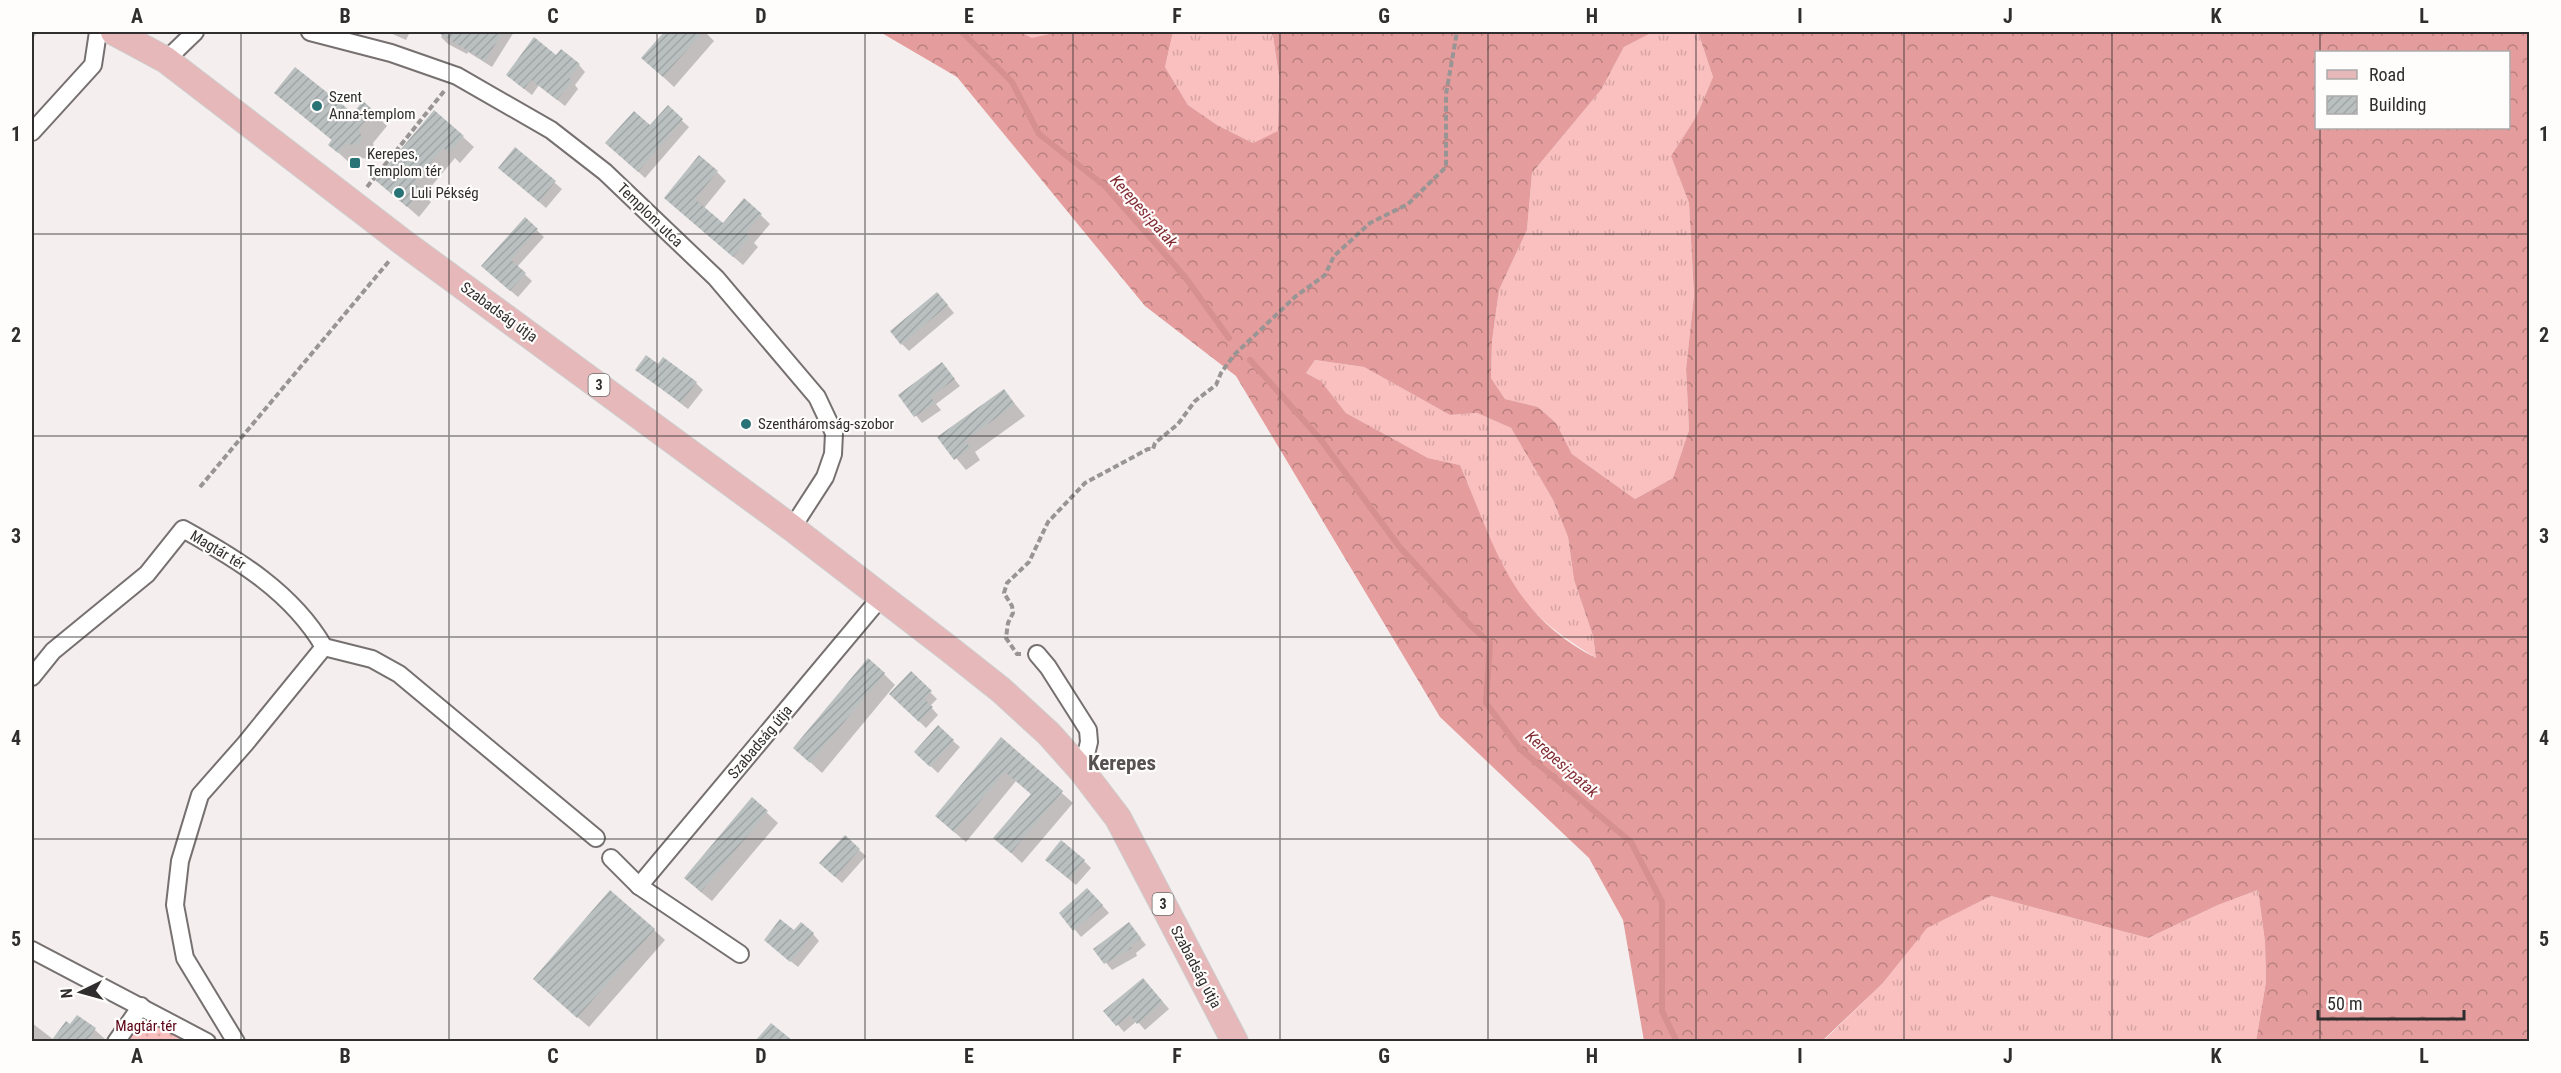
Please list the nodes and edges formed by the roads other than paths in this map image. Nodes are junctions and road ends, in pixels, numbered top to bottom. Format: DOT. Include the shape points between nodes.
graph roads {
  1 [pos="98,32"];
  2 [pos="114,32"];
  3 [pos="195,32"];
  4 [pos="310,32"];
  5 [pos="166,60"];
  6 [pos="32,132"];
  7 [pos="792,528"];
  8 [pos="881,597"];
  9 [pos="324,646"];
  10 [pos="1037,654"];
  11 [pos="32,677"];
  12 [pos="1082,771"];
  13 [pos="596,838"];
  14 [pos="611,858"];
  15 [pos="639,886"];
  16 [pos="32,950"];
  17 [pos="740,954"];
  18 [pos="141,1006"];
  19 [pos="116,1041"];
  20 [pos="207,1041"];
  21 [pos="236,1041"];
  22 [pos="1235,1041"];
  1 -- 6 [label="street" via="93,65"];
  2 -- 5 [label="main road, Szabadság útja / 3"];
  3 -- 5 [label="street"];
  4 -- 7 [label="street, Templom utca" via="457,75 551,130 605,171 716,278 817,397 834,433 833,454 825,477"];
  5 -- 7 [label="main road, Szabadság útja / 3" via="404,243"];
  7 -- 8 [label="main road, Szabadság útja / 3"];
  8 -- 12 [label="main road, Szabadság útja / 3" via="1001,690"];
  8 -- 15 [label="street, Szabadság útja"];
  9 -- 11 [label="street, Magtár tér" via="310,623 265,581 183,529 147,574 53,651"];
  9 -- 13 [label="street" via="372,659 399,674"];
  9 -- 21 [label="street" via="200,795 180,861 175,905 185,958"];
  10 -- 12 [label="street" via="1088,730"];
  12 -- 22 [label="main road, Szabadság útja / 3" via="1118,818"];
  14 -- 15 [label="street"];
  15 -- 17 [label="street"];
  16 -- 18 [label="street"];
  18 -- 19 [label="street"];
  18 -- 20 [label="street"];
}
